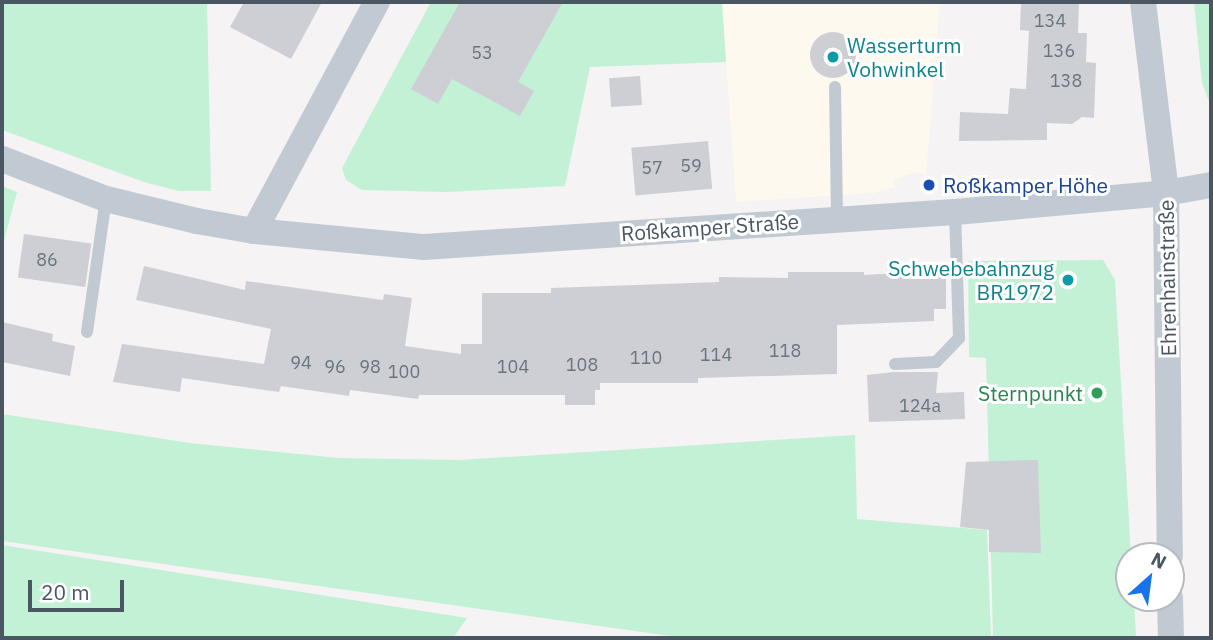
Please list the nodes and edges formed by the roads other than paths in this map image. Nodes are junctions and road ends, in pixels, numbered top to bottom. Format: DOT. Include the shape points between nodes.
graph roads {
  1 [pos="377,2"];
  2 [pos="1143,2"];
  3 [pos="835,87"];
  4 [pos="2,159"];
  5 [pos="1211,185"];
  6 [pos="1166,193"];
  7 [pos="106,199"];
  8 [pos="955,212"];
  9 [pos="836,219"];
  10 [pos="254,232"];
  11 [pos="88,332"];
  12 [pos="895,364"];
  13 [pos="1170,542"];
  14 [pos="1170,612"];
  15 [pos="1171,638"];
  1 -- 10 [label="street"];
  2 -- 6 [label="street, Ehrenhainstraße"];
  3 -- 9 [label="lane"];
  4 -- 7 [label="street, Roßkamper Straße"];
  5 -- 6 [label="street, Roßkamper Straße"];
  6 -- 8 [label="street, Roßkamper Straße"];
  6 -- 13 [label="street, Ehrenhainstraße"];
  7 -- 10 [label="street, Roßkamper Straße"];
  7 -- 11 [label="lane"];
  8 -- 9 [label="street, Roßkamper Straße"];
  8 -- 12 [label="lane" via="959,338 936,362"];
  9 -- 10 [label="street, Roßkamper Straße" via="424,247"];
  14 -- 15 [label="street"];
}
